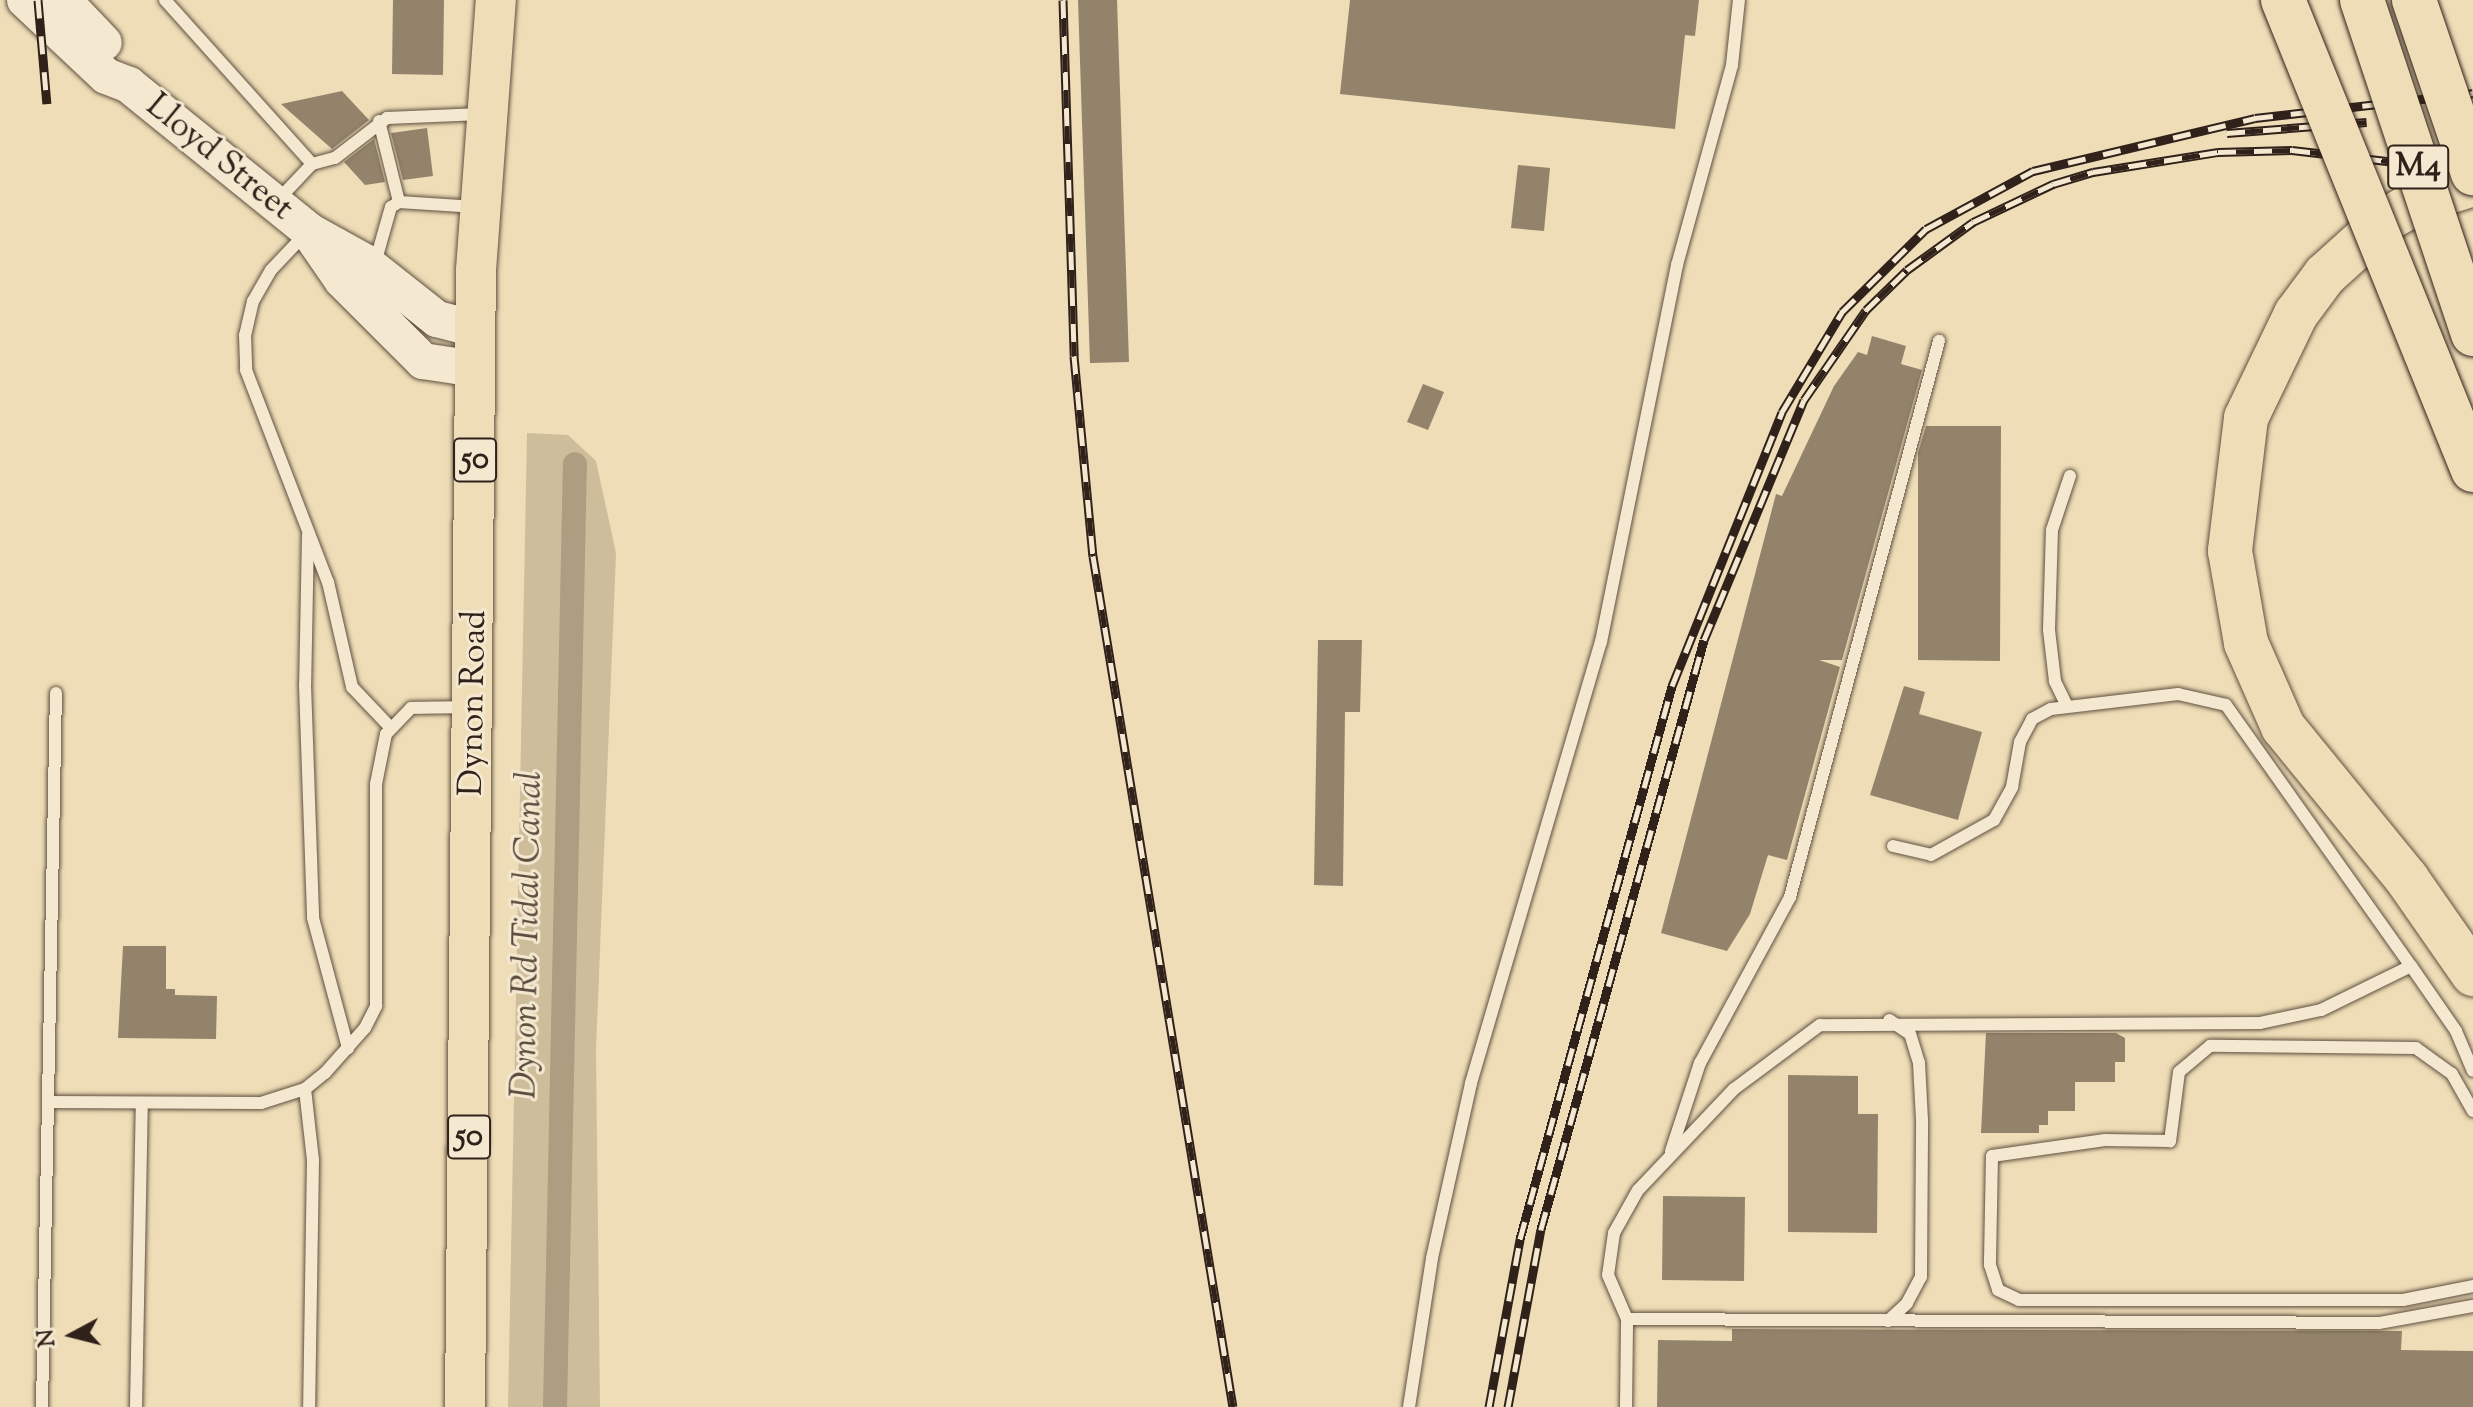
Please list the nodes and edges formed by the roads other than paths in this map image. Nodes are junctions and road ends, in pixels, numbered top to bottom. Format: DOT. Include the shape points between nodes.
graph roads {
  1 [pos="25,0"];
  2 [pos="63,0"];
  3 [pos="165,0"];
  4 [pos="496,0"];
  5 [pos="1739,0"];
  6 [pos="2283,0"];
  7 [pos="2362,0"];
  8 [pos="2414,0"];
  9 [pos="129,85"];
  10 [pos="486,115"];
  11 [pos="379,121"];
  12 [pos="312,164"];
  13 [pos="2473,173"];
  14 [pos="2473,184"];
  15 [pos="399,202"];
  16 [pos="275,204"];
  17 [pos="480,207"];
  18 [pos="309,231"];
  19 [pos="374,269"];
  20 [pos="476,329"];
  21 [pos="2473,334"];
  22 [pos="1939,341"];
  23 [pos="475,369"];
  24 [pos="2473,470"];
  25 [pos="2070,476"];
  26 [pos="308,523"];
  27 [pos="56,693"];
  28 [pos="2067,706"];
  29 [pos="474,707"];
  30 [pos="389,726"];
  31 [pos="1893,846"];
  32 [pos="2411,966"];
  33 [pos="2473,974"];
  34 [pos="1889,1020"];
  35 [pos="348,1048"];
  36 [pos="2473,1071"];
  37 [pos="305,1089"];
  38 [pos="48,1102"];
  39 [pos="142,1103"];
  40 [pos="2473,1111"];
  41 [pos="1670,1154"];
  42 [pos="2473,1286"];
  43 [pos="2473,1306"];
  44 [pos="1627,1319"];
  45 [pos="1888,1321"];
  46 [pos="42,1407"];
  47 [pos="136,1407"];
  48 [pos="309,1407"];
  49 [pos="465,1407"];
  50 [pos="1409,1407"];
  51 [pos="1626,1407"];
  1 -- 9 [label="street, Lloyd Street" via="106,76"];
  2 -- 9 [label="street, Lloyd Street" via="121,62"];
  3 -- 12 [label="lane"];
  4 -- 10 [label="main road, Dynon Road / 50"];
  5 -- 50 [label="lane" via="1732,65 1677,265 1601,642 1471,1083 1432,1258"];
  6 -- 24 [label="highway, bridge"];
  7 -- 21 [label="highway, M4, bridge"];
  8 -- 13 [label="highway, M4, bridge"];
  9 -- 16 [label="street, Lloyd Street"];
  10 -- 11 [label="lane" via="439,112"];
  10 -- 17 [label="main road, Dynon Road / 50"];
  11 -- 12 [label="lane" via="335,158"];
  11 -- 15 [label="lane"];
  12 -- 16 [label="lane"];
  14 -- 33 [label="highway, bridge" via="2417,202 2387,219 2325,275 2296,314 2246,418 2230,551 2246,643 2283,727 2407,879"];
  15 -- 17 [label="lane"];
  15 -- 19 [label="lane" via="391,207"];
  16 -- 18 [label="street, Lloyd Street"];
  17 -- 20 [label="main road, Dynon Road / 50"];
  18 -- 19 [label="street, Lloyd Street"];
  18 -- 23 [label="street, Lloyd Street" via="342,280 423,361"];
  18 -- 26 [label="lane" via="258,290 245,335 249,382"];
  19 -- 20 [label="street, Lloyd Street" via="437,319"];
  20 -- 23 [label="main road, Dynon Road / 50"];
  22 -- 41 [label="lane" via="1790,897 1700,1063"];
  23 -- 29 [label="main road, Dynon Road / 50"];
  25 -- 28 [label="lane" via="2052,530 2049,630 2055,681"];
  26 -- 30 [label="lane" via="335,603 352,687"];
  26 -- 35 [label="lane" via="305,685 313,918"];
  27 -- 38 [label="lane"];
  28 -- 31 [label="lane" via="2032,719 2012,787 1994,820 1931,855"];
  28 -- 32 [label="lane" via="2178,694 2226,705"];
  29 -- 30 [label="lane" via="421,706"];
  29 -- 49 [label="main road, Dynon Road / 50"];
  30 -- 35 [label="lane" via="376,784 377,1002"];
  32 -- 34 [label="lane" via="2321,1010 2260,1023"];
  32 -- 36 [label="lane" via="2456,1031"];
  34 -- 41 [label="lane" via="1843,1021 1800,1034"];
  34 -- 45 [label="lane" via="1910,1034 1919,1063 1922,1120 1921,1277 1907,1303"];
  35 -- 37 [label="lane"];
  37 -- 39 [label="lane" via="261,1103"];
  37 -- 48 [label="lane" via="313,1160"];
  38 -- 39 [label="lane"];
  38 -- 46 [label="lane"];
  39 -- 47 [label="lane"];
  40 -- 42 [label="lane" via="2435,1058 2401,1045 2210,1046 2179,1072 2170,1141 2105,1140 1992,1156 1992,1279 2006,1297 2046,1300 2403,1300"];
  41 -- 44 [label="lane" via="1638,1190 1614,1233 1608,1275"];
  43 -- 45 [label="lane" via="2379,1323"];
  44 -- 45 [label="lane"];
  44 -- 51 [label="lane"];
}
